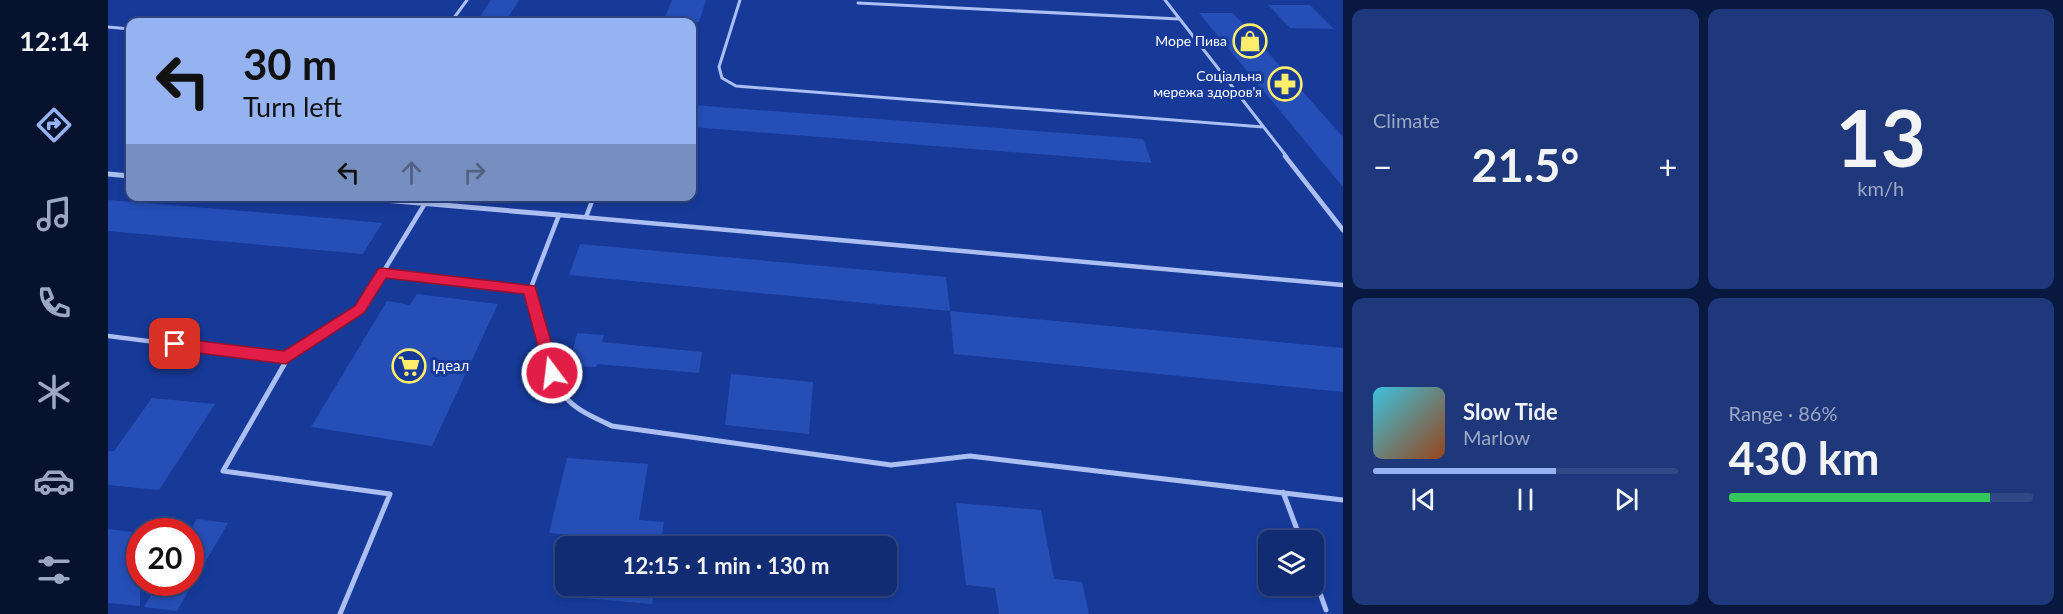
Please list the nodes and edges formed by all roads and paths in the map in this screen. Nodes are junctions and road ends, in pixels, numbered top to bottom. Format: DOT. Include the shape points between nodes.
graph roads {
  1 [pos="467,0"];
  2 [pos="740,0"];
  3 [pos="1165,0"];
  4 [pos="858,3"];
  5 [pos="454,18"];
  6 [pos="1179,19"];
  7 [pos="108,27"];
  8 [pos="126,29"];
  9 [pos="1263,127"];
  10 [pos="108,174"];
  11 [pos="126,176"];
  12 [pos="385,201"];
  13 [pos="592,201"];
  14 [pos="424,205"];
  15 [pos="558,215"];
  16 [pos="586,218"];
  17 [pos="1343,230"];
  18 [pos="382,272"];
  19 [pos="1343,285"];
  20 [pos="530,290"];
  21 [pos="108,336"];
  22 [pos="286,358"];
  23 [pos="1283,492"];
  24 [pos="1343,500"];
  25 [pos="1297,530"];
  26 [pos="1321,596"];
  27 [pos="1326,610"];
  28 [pos="340,614"];
  1 -- 5 [label="lane"];
  2 -- 9 [label="lane" via="719,67 722,78 736,86"];
  3 -- 6 [label="lane"];
  4 -- 6 [label="lane"];
  6 -- 9 [label="lane"];
  7 -- 8 [label="lane"];
  9 -- 17 [label="lane"];
  10 -- 11 [label="street"];
  12 -- 14 [label="street"];
  13 -- 16 [label="lane"];
  14 -- 15 [label="street"];
  14 -- 18 [label="lane"];
  15 -- 16 [label="lane"];
  15 -- 20 [label="lane"];
  16 -- 19 [label="lane"];
  18 -- 20 [label="lane"];
  18 -- 22 [label="lane" via="360,310"];
  20 -- 23 [label="lane" via="560,390 574,408 612,426 891,465 970,456"];
  21 -- 22 [label="lane"];
  22 -- 28 [label="lane" via="223,471 390,495"];
  23 -- 24 [label="lane"];
  23 -- 25 [label="lane"];
  26 -- 27 [label="lane"];
}
